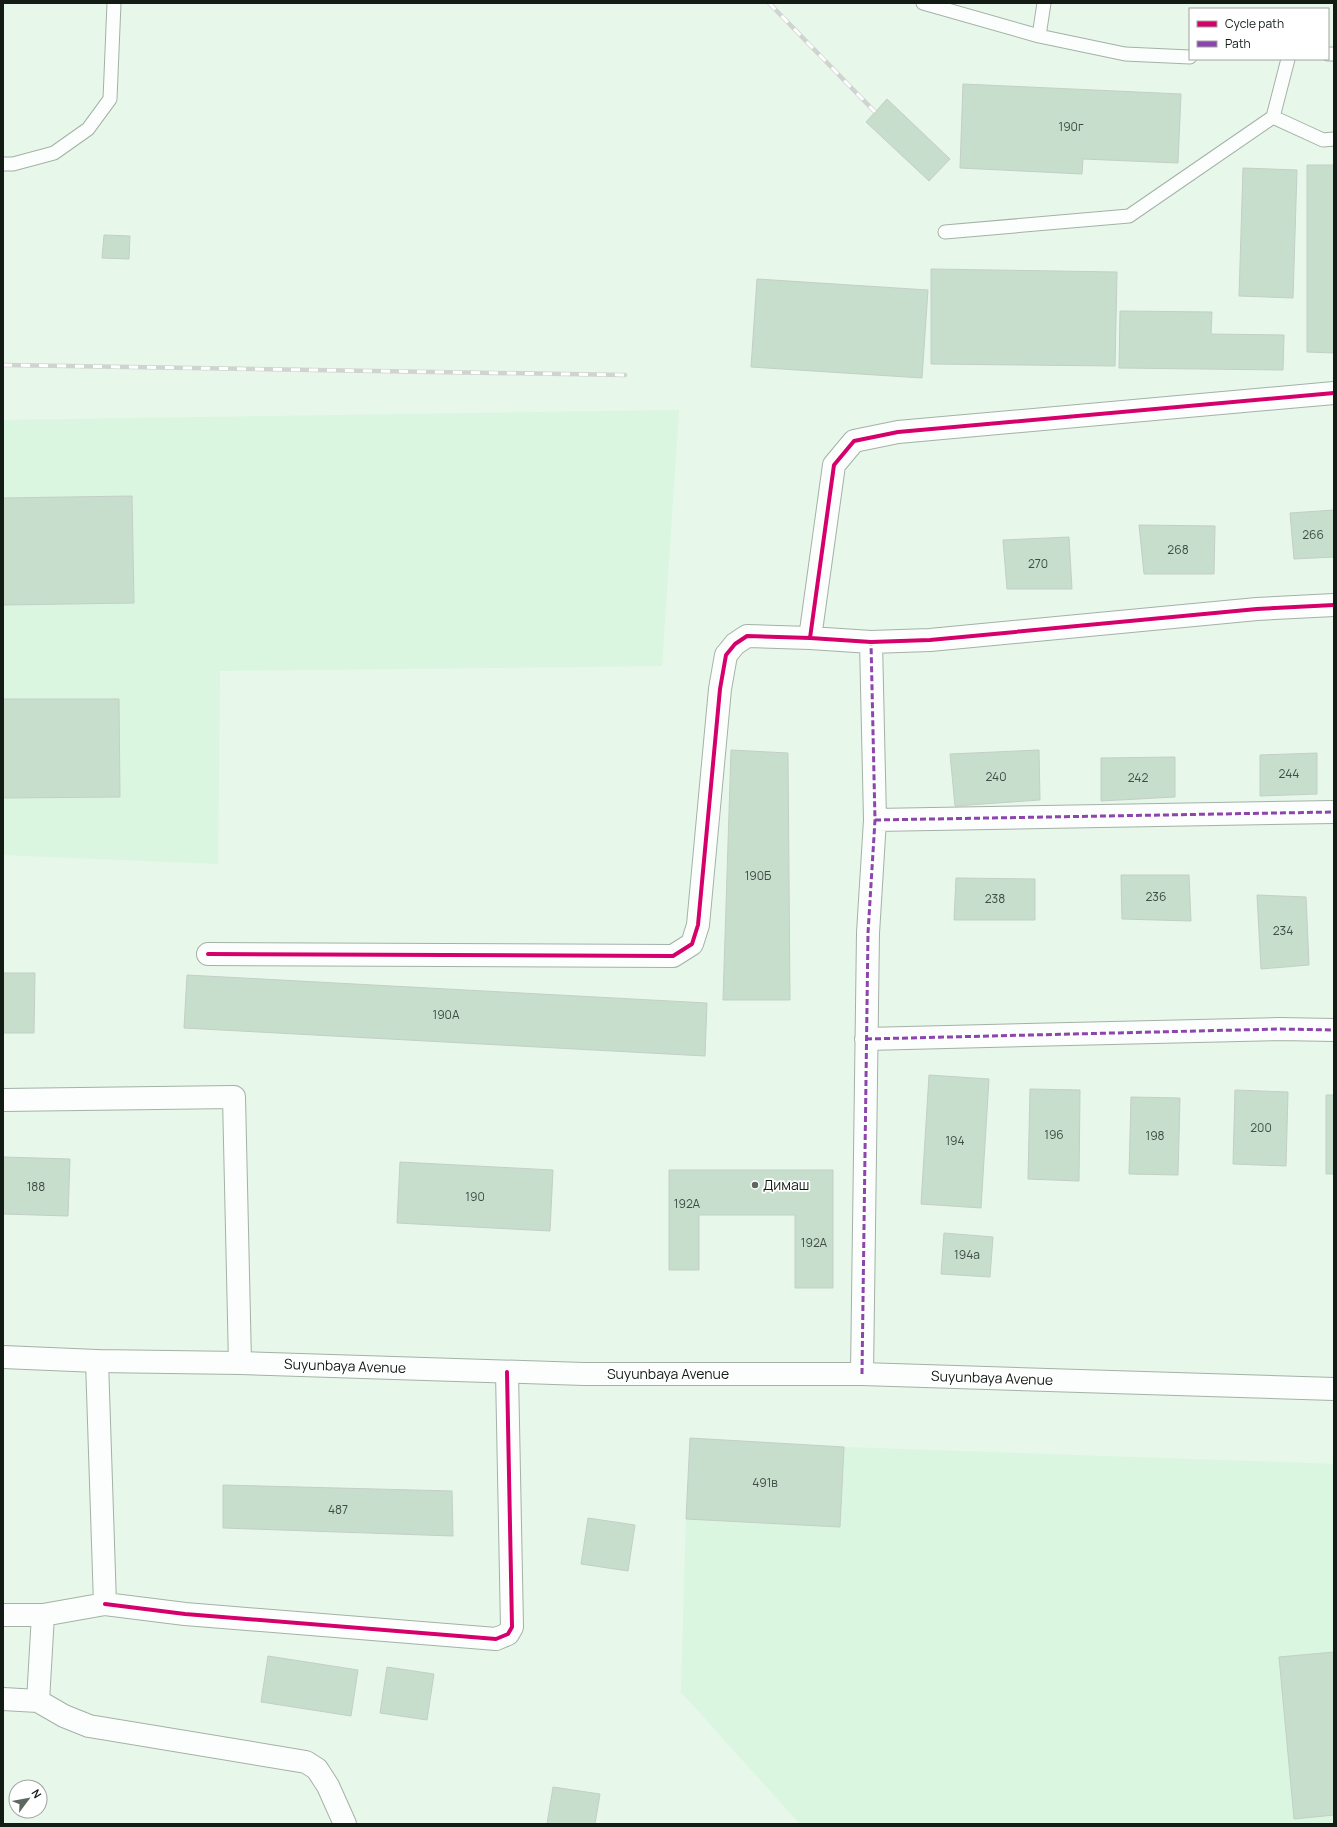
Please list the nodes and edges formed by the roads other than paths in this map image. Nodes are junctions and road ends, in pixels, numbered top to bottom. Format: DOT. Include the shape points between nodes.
graph roads {
  1 [pos="114,3"];
  2 [pos="923,3"];
  3 [pos="1044,3"];
  4 [pos="1039,36"];
  5 [pos="1189,57"];
  6 [pos="1288,60"];
  7 [pos="1273,117"];
  8 [pos="1334,139"];
  9 [pos="3,164"];
  10 [pos="945,232"];
  11 [pos="1334,393"];
  12 [pos="1334,605"];
  13 [pos="810,638"];
  14 [pos="871,642"];
  15 [pos="1334,812"];
  16 [pos="875,820"];
  17 [pos="208,954"];
  18 [pos="1334,1030"];
  19 [pos="866,1039"];
  20 [pos="3,1100"];
  21 [pos="3,1357"];
  22 [pos="97,1361"];
  23 [pos="240,1363"];
  24 [pos="507,1372"];
  25 [pos="862,1374"];
  26 [pos="1334,1389"];
  27 [pos="105,1604"];
  28 [pos="3,1615"];
  29 [pos="43,1615"];
  30 [pos="3,1699"];
  31 [pos="38,1701"];
  32 [pos="345,1824"];
  1 -- 9 [label="lane" via="110,99 88,129 54,153 13,164"];
  2 -- 4 [label="lane"];
  3 -- 4 [label="lane"];
  4 -- 5 [label="lane" via="1125,54"];
  6 -- 7 [label="lane"];
  7 -- 8 [label="lane" via="1323,140"];
  7 -- 10 [label="lane" via="1129,216"];
  11 -- 13 [label="street" via="898,432 854,441 834,465"];
  12 -- 14 [label="street" via="1257,608 930,640"];
  13 -- 14 [label="street"];
  13 -- 17 [label="street" via="747,636 735,644 726,655 720,689 698,925 692,944 673,956"];
  14 -- 16 [label="street"];
  15 -- 16 [label="street"];
  16 -- 19 [label="street" via="868,933"];
  18 -- 19 [label="street"];
  19 -- 25 [label="street"];
  20 -- 23 [label="street" via="234,1097"];
  21 -- 22 [label="street, Suyunbaya Avenue"];
  22 -- 23 [label="street, Suyunbaya Avenue"];
  22 -- 27 [label="street"];
  23 -- 24 [label="street, Suyunbaya Avenue"];
  24 -- 25 [label="street, Suyunbaya Avenue"];
  24 -- 27 [label="street" via="512,1627 508,1634 496,1639 185,1614"];
  25 -- 26 [label="street, Suyunbaya Avenue"];
  27 -- 29 [label="street"];
  28 -- 29 [label="street"];
  29 -- 31 [label="street"];
  30 -- 31 [label="street"];
  31 -- 32 [label="street" via="64,1716 89,1726 306,1762 317,1769 328,1786"];
}
